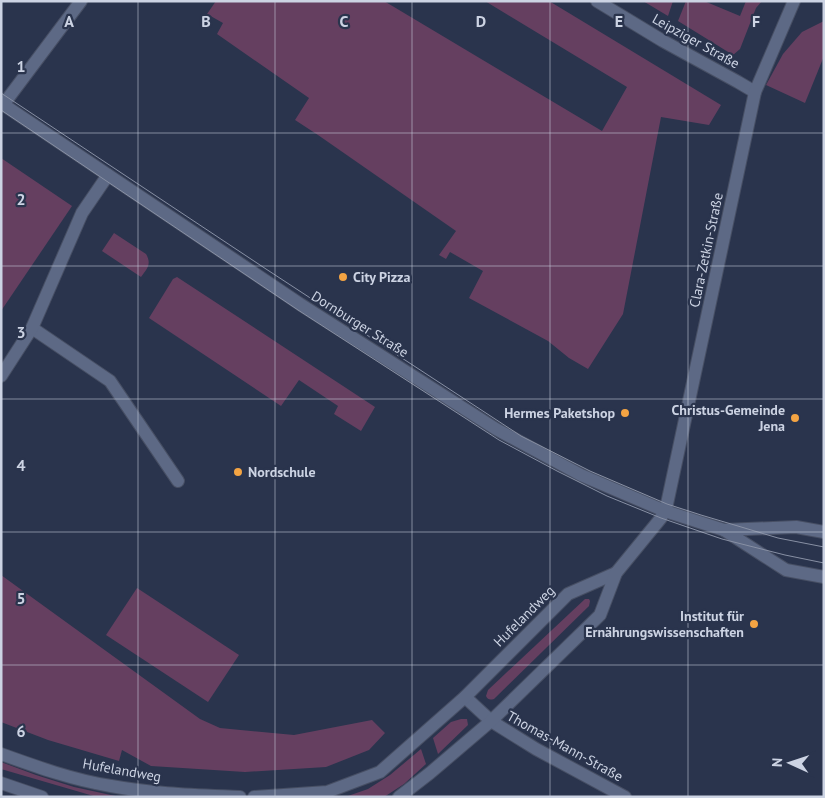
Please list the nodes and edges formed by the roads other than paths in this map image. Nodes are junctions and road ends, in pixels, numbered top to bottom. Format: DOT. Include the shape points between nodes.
graph roads {
  1 [pos="81,1"];
  2 [pos="597,1"];
  3 [pos="794,1"];
  4 [pos="755,92"];
  5 [pos="2,104"];
  6 [pos="108,175"];
  7 [pos="32,328"];
  8 [pos="1,376"];
  9 [pos="178,481"];
  10 [pos="665,511"];
  11 [pos="724,530"];
  12 [pos="824,532"];
  13 [pos="616,573"];
  14 [pos="824,578"];
  15 [pos="465,697"];
  16 [pos="491,721"];
  17 [pos="1,754"];
  18 [pos="1,783"];
  19 [pos="42,797"];
  20 [pos="240,797"];
  21 [pos="254,797"];
  22 [pos="399,797"];
  23 [pos="625,797"];
  1 -- 5 [label="street"];
  2 -- 4 [label="street, Leipziger Straße"];
  3 -- 4 [label="street, Clara-Zetkin-Straße"];
  4 -- 10 [label="street, Clara-Zetkin-Straße"];
  5 -- 6 [label="street, Dornburger Straße"];
  6 -- 7 [label="street" via="82,213"];
  6 -- 10 [label="street, Dornburger Straße" via="300,304 496,429 581,475"];
  7 -- 8 [label="street"];
  7 -- 9 [label="street" via="110,381"];
  10 -- 11 [label="street, Dornburger Straße"];
  10 -- 13 [label="street, Hufelandweg"];
  11 -- 12 [label="street, Dornburger Straße" via="796,527"];
  11 -- 14 [label="street, Dornburger Straße" via="786,570"];
  13 -- 15 [label="street, Hufelandweg" via="568,594"];
  13 -- 16 [label="street, Hufelandweg" via="600,614"];
  15 -- 16 [label="street"];
  15 -- 21 [label="street, Hufelandweg" via="380,772 327,792"];
  16 -- 22 [label="street, Hufelandweg"];
  16 -- 23 [label="street, Thomas-Mann-Straße"];
  17 -- 20 [label="street, Hufelandweg" via="47,771 110,786 169,794"];
  18 -- 19 [label="street"];
}
